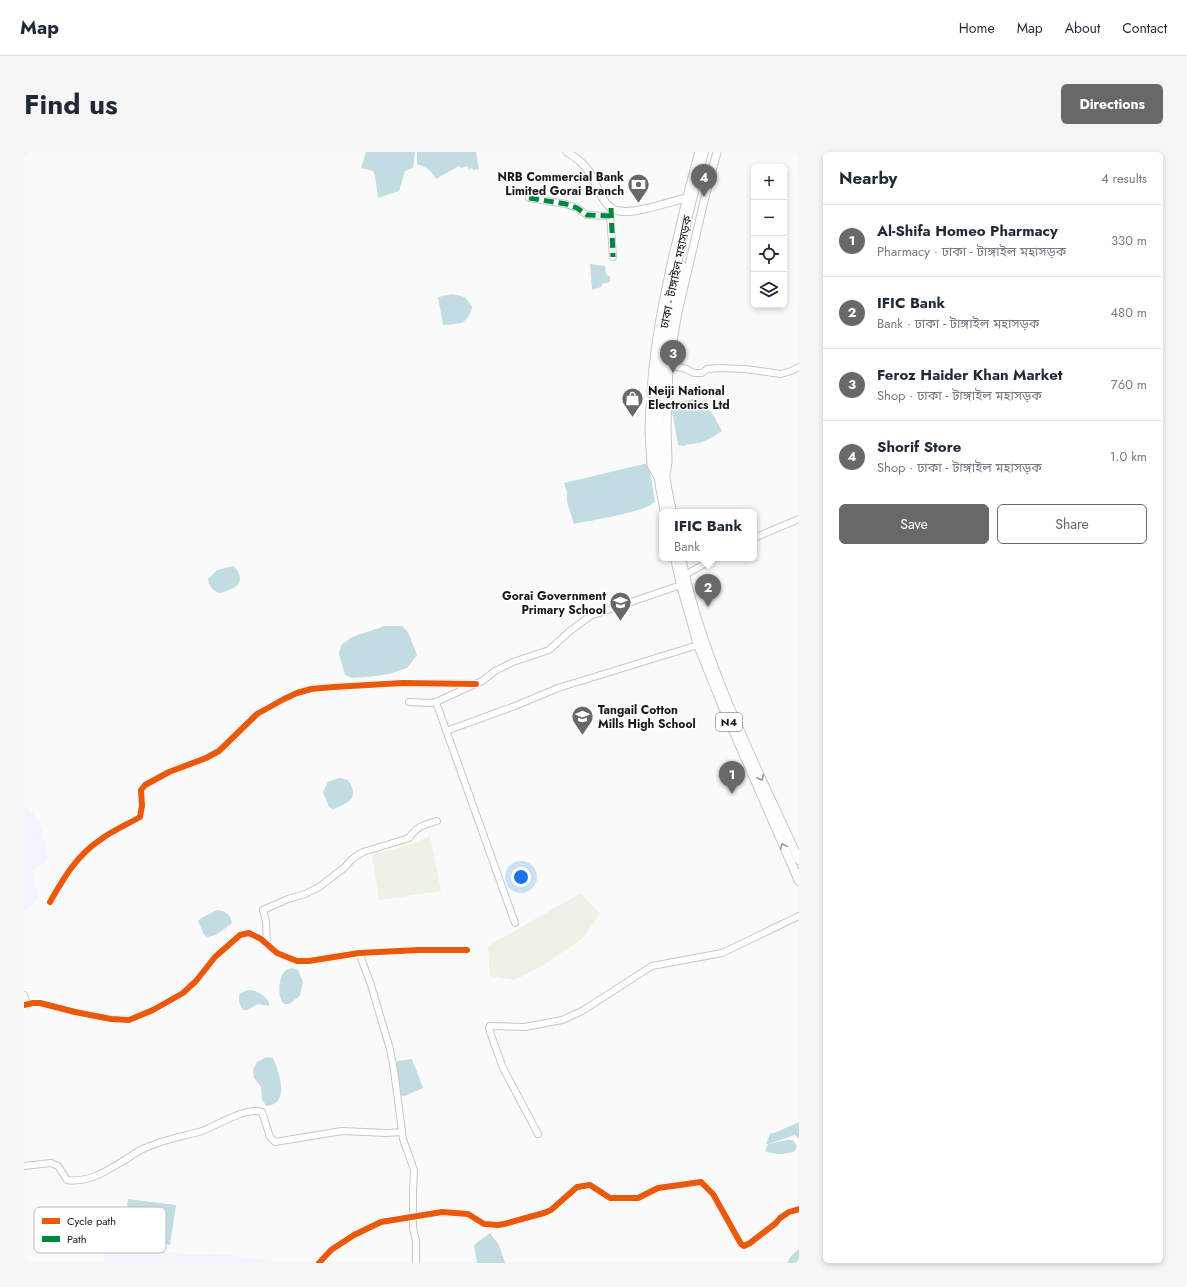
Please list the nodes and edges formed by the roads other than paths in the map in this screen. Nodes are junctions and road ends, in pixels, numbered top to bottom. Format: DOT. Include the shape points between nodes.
graph roads {
  1 [pos="567,152"];
  2 [pos="699,152"];
  3 [pos="704,152"];
  4 [pos="710,152"];
  5 [pos="717,152"];
  6 [pos="528,198"];
  7 [pos="686,198"];
  8 [pos="610,208"];
  9 [pos="610,216"];
  10 [pos="613,257"];
  11 [pos="669,365"];
  12 [pos="799,367"];
  13 [pos="662,479"];
  14 [pos="665,509"];
  15 [pos="671,509"];
  16 [pos="799,519"];
  17 [pos="757,537"];
  18 [pos="676,561"];
  19 [pos="682,561"];
  20 [pos="709,561"];
  21 [pos="685,575"];
  22 [pos="681,586"];
  23 [pos="698,645"];
  24 [pos="476,684"];
  25 [pos="409,702"];
  26 [pos="436,702"];
  27 [pos="446,731"];
  28 [pos="437,821"];
  29 [pos="778,825"];
  30 [pos="799,860"];
  31 [pos="799,881"];
  32 [pos="50,902"];
  33 [pos="799,916"];
  34 [pos="515,923"];
  35 [pos="267,944"];
  36 [pos="467,950"];
  37 [pos="359,953"];
  38 [pos="24,995"];
  39 [pos="26,1004"];
  40 [pos="402,1132"];
  41 [pos="538,1134"];
  42 [pos="24,1166"];
  43 [pos="799,1209"];
  44 [pos="413,1217"];
  45 [pos="319,1263"];
  46 [pos="416,1263"];
  1 -- 8 [label="main road" via="588,170"];
  2 -- 7 [label="main road"];
  3 -- 13 [label="highway, ঢাকা - টাঙ্গাইল মহাসড়ক" via="665,315 659,356 654,411 655,448"];
  4 -- 13 [label="highway, ঢাকা - টাঙ্গাইল মহাসড়ক" via="671,316 660,412"];
  5 -- 11 [label="main road" via="678,312"];
  6 -- 9 [label="street" via="566,204 588,215"];
  7 -- 8 [label="main road" via="636,210 619,212"];
  7 -- 13 [label="main road" via="661,310 653,363 649,429 651,465"];
  8 -- 9 [label="street"];
  9 -- 10 [label="street"];
  11 -- 12 [label="street" via="694,373 719,368 781,374"];
  11 -- 13 [label="main road" via="668,462"];
  13 -- 14 [label="highway, ঢাকা - টাঙ্গাইল মহাসড়ক"];
  13 -- 15 [label="highway, ঢাকা - টাঙ্গাইল মহাসড়ক"];
  16 -- 17 [label="street"];
  18 -- 22 [label="highway, N4"];
  19 -- 21 [label="highway, N4"];
  20 -- 21 [label="street"];
  21 -- 29 [label="highway, N4, one-way" via="693,609 718,682"];
  22 -- 23 [label="highway, N4"];
  22 -- 24 [label="street" via="590,616 549,650 513,662"];
  23 -- 27 [label="street" via="558,688"];
  23 -- 29 [label="highway, N4" via="722,707"];
  24 -- 26 [label="street"];
  24 -- 32 [label="street" via="403,683 333,687 311,689 284,699 257,714 219,751 145,785 141,790 140,817 99,840 79,858 61,881"];
  25 -- 26 [label="street"];
  26 -- 27 [label="street"];
  27 -- 34 [label="street"];
  28 -- 35 [label="street" via="421,826 409,838 363,852 319,887 263,910"];
  29 -- 30 [label="highway, N4"];
  31 -- 29 [label="highway, N4, one-way"];
  33 -- 41 [label="street" via="722,954 652,966 582,1011 562,1020 525,1027 490,1026 503,1068"];
  35 -- 37 [label="street" via="277,953 296,961 309,962"];
  35 -- 39 [label="street" via="261,938 249,934 240,935 214,957 184,993 129,1020 111,1019 40,1003"];
  36 -- 37 [label="street"];
  37 -- 40 [label="street" via="372,985 390,1049"];
  38 -- 39 [label="street"];
  40 -- 42 [label="street" via="387,1134 342,1131 275,1142 270,1137 262,1112 259,1111 239,1115 204,1130 140,1150 97,1177 81,1181 66,1180 58,1166 52,1162"];
  40 -- 44 [label="street" via="414,1170"];
  43 -- 44 [label="street" via="780,1218 744,1246 713,1194 701,1182 658,1188 638,1198 610,1198 590,1185 577,1187 551,1210 498,1225 484,1224 460,1212"];
  44 -- 45 [label="street" via="381,1222 354,1235 331,1250"];
  44 -- 46 [label="street"];
}
